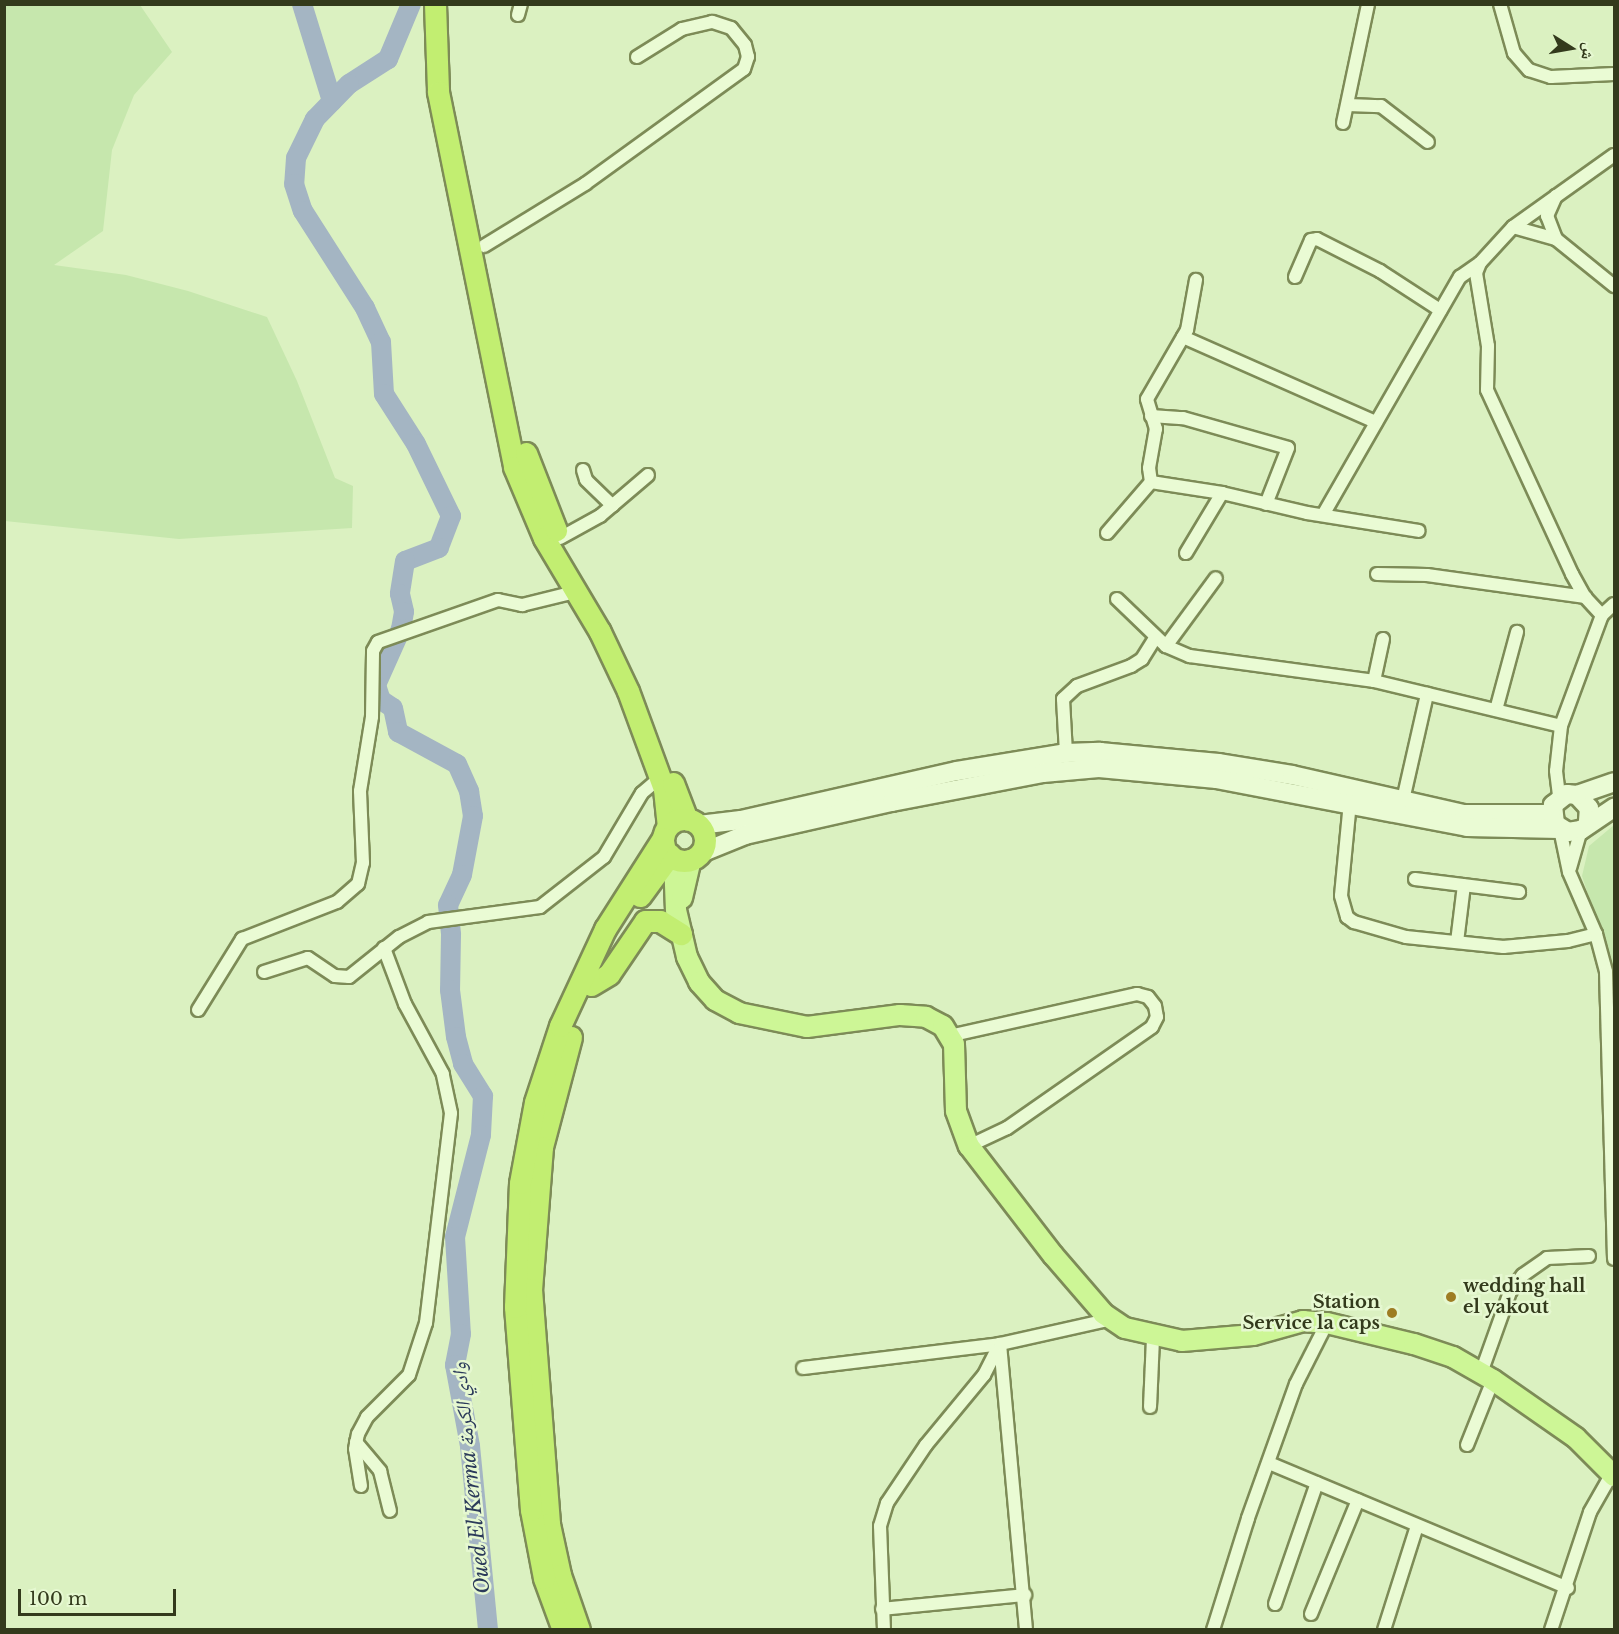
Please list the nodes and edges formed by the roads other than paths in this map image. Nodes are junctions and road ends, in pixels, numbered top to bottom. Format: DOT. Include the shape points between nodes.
graph roads {
  1 [pos="435,4"];
  2 [pos="446,4"];
  3 [pos="1368,4"];
  4 [pos="1500,4"];
  5 [pos="637,57"];
  6 [pos="1614,74"];
  7 [pos="1348,105"];
  8 [pos="1343,123"];
  9 [pos="1428,142"];
  10 [pos="1614,155"];
  11 [pos="1559,191"];
  12 [pos="1513,227"];
  13 [pos="1556,239"];
  14 [pos="484,246"];
  15 [pos="1480,263"];
  16 [pos="1295,277"];
  17 [pos="1196,280"];
  18 [pos="1614,286"];
  19 [pos="1440,310"];
  20 [pos="1183,337"];
  21 [pos="1151,416"];
  22 [pos="1376,422"];
  23 [pos="583,470"];
  24 [pos="648,475"];
  25 [pos="1151,483"];
  26 [pos="1222,493"];
  27 [pos="1266,504"];
  28 [pos="613,506"];
  29 [pos="1323,515"];
  30 [pos="1419,531"];
  31 [pos="1107,533"];
  32 [pos="560,538"];
  33 [pos="1186,554"];
  34 [pos="1377,574"];
  35 [pos="1216,578"];
  36 [pos="575,592"];
  37 [pos="1585,597"];
  38 [pos="1117,599"];
  39 [pos="1614,604"];
  40 [pos="1602,615"];
  41 [pos="1517,632"];
  42 [pos="1383,639"];
  43 [pos="1161,641"];
  44 [pos="1374,681"];
  45 [pos="1427,694"];
  46 [pos="1496,710"];
  47 [pos="1561,726"];
  48 [pos="1061,759"];
  49 [pos="660,778"];
  50 [pos="1614,782"];
  51 [pos="1403,800"];
  52 [pos="1350,802"];
  53 [pos="1614,808"];
  54 [pos="1561,813"];
  55 [pos="1585,826"];
  56 [pos="682,842"];
  57 [pos="1569,872"];
  58 [pos="1415,879"];
  59 [pos="1464,885"];
  60 [pos="1519,892"];
  61 [pos="680,928"];
  62 [pos="1596,934"];
  63 [pos="1457,942"];
  64 [pos="384,948"];
  65 [pos="264,972"];
  66 [pos="591,985"];
  67 [pos="198,1010"];
  68 [pos="949,1036"];
  69 [pos="1611,1081"];
  70 [pos="969,1146"];
  71 [pos="1588,1256"];
  72 [pos="1614,1259"];
  73 [pos="1112,1319"];
  74 [pos="1327,1323"];
  75 [pos="1154,1337"];
  76 [pos="999,1344"];
  77 [pos="803,1368"];
  78 [pos="1487,1377"];
  79 [pos="1150,1407"];
  80 [pos="356,1442"];
  81 [pos="1467,1445"];
  82 [pos="1269,1464"];
  83 [pos="1614,1473"];
  84 [pos="1317,1483"];
  85 [pos="361,1486"];
  86 [pos="1358,1500"];
  87 [pos="390,1511"];
  88 [pos="1417,1526"];
  89 [pos="1568,1588"];
  90 [pos="1025,1595"];
  91 [pos="1275,1604"];
  92 [pos="882,1609"];
  93 [pos="1311,1614"];
  94 [pos="563,1629"];
  95 [pos="579,1629"];
  96 [pos="884,1629"];
  97 [pos="1026,1629"];
  98 [pos="1214,1629"];
  99 [pos="1384,1629"];
  100 [pos="1551,1629"];
  1 -- 36 [label="highway" via="438,92 514,467 527,503"];
  2 -- 14 [label="highway" via="445,40 451,91"];
  3 -- 7 [label="street"];
  4 -- 6 [label="street" via="1514,53 1529,70 1551,77"];
  5 -- 14 [label="street" via="676,32 712,22 731,28 745,45 748,57 744,69 585,184"];
  7 -- 8 [label="street"];
  7 -- 9 [label="street" via="1381,106"];
  10 -- 11 [label="street"];
  11 -- 12 [label="street"];
  11 -- 13 [label="street" via="1547,216"];
  12 -- 13 [label="street"];
  12 -- 15 [label="street"];
  13 -- 18 [label="street"];
  14 -- 32 [label="highway" via="520,433"];
  15 -- 19 [label="street" via="1460,277"];
  15 -- 37 [label="street" via="1476,273 1488,346 1487,390 1512,452"];
  16 -- 19 [label="street" via="1311,240 1317,239 1357,258"];
  17 -- 20 [label="street"];
  19 -- 22 [label="street"];
  20 -- 21 [label="street" via="1147,399"];
  20 -- 22 [label="street"];
  21 -- 25 [label="street" via="1156,429 1149,468"];
  21 -- 27 [label="street" via="1183,418 1288,448"];
  22 -- 29 [label="street"];
  23 -- 28 [label="street" via="586,480"];
  24 -- 28 [label="street"];
  25 -- 26 [label="street"];
  25 -- 31 [label="street"];
  26 -- 27 [label="street"];
  26 -- 33 [label="street"];
  27 -- 29 [label="street"];
  28 -- 32 [label="street"];
  29 -- 30 [label="street"];
  32 -- 56 [label="highway" via="630,663"];
  34 -- 37 [label="street" via="1427,575"];
  35 -- 43 [label="street"];
  36 -- 49 [label="highway" via="628,691"];
  36 -- 67 [label="street" via="522,605 498,600 378,642 373,651 372,717 360,791 363,863 358,884 344,899 242,939"];
  37 -- 40 [label="street"];
  38 -- 43 [label="street"];
  39 -- 40 [label="street"];
  40 -- 47 [label="street"];
  41 -- 46 [label="street"];
  42 -- 44 [label="street"];
  43 -- 44 [label="street" via="1190,656"];
  43 -- 48 [label="street" via="1142,659 1077,686 1063,699"];
  44 -- 45 [label="street"];
  45 -- 46 [label="street"];
  45 -- 51 [label="street"];
  46 -- 47 [label="street"];
  47 -- 54 [label="street" via="1556,771"];
  48 -- 51 [label="main road" via="1132,754 1218,763"];
  48 -- 52 [label="main road" via="1099,768 1166,771"];
  48 -- 56 [label="main road" via="745,835"];
  48 -- 56 [label="main road" via="957,771 741,820"];
  49 -- 56 [label="highway"];
  49 -- 64 [label="street" via="642,793 611,849 578,881 533,909 428,922"];
  50 -- 54 [label="main road"];
  51 -- 54 [label="main road" via="1464,814"];
  52 -- 54 [label="main road" via="1467,827"];
  52 -- 63 [label="street" via="1341,896 1347,917 1367,929"];
  53 -- 55 [label="main road"];
  54 -- 55 [label="main road"];
  54 -- 55 [label="main road" via="1589,807"];
  54 -- 57 [label="street"];
  55 -- 57 [label="street"];
  56 -- 61 [label="main road"];
  56 -- 66 [label="highway" via="629,914"];
  56 -- 94 [label="highway" via="605,929 564,1017 535,1102 520,1183 516,1307 531,1510 544,1578"];
  57 -- 62 [label="street"];
  58 -- 59 [label="street"];
  59 -- 60 [label="street"];
  59 -- 63 [label="street"];
  61 -- 66 [label="highway" via="645,921 609,974"];
  61 -- 68 [label="main road" via="699,982 715,1000 739,1013 807,1027 900,1015 926,1017 943,1026"];
  62 -- 63 [label="street" via="1569,941 1503,947"];
  62 -- 69 [label="street" via="1606,972"];
  64 -- 65 [label="street" via="346,978 335,976 308,958"];
  64 -- 80 [label="street" via="405,1004 446,1082 450,1130 436,1219 430,1304 416,1359 402,1384 367,1417"];
  66 -- 95 [label="highway" via="553,1097 542,1147 532,1242 536,1386 549,1524 562,1584"];
  68 -- 70 [label="main road" via="954,1044 956,1111"];
  68 -- 70 [label="street" via="1137,994 1148,997 1157,1017 1152,1027 1007,1128"];
  69 -- 72 [label="street"];
  70 -- 73 [label="main road" via="1053,1256"];
  71 -- 78 [label="street" via="1547,1258 1523,1275 1510,1292"];
  73 -- 75 [label="main road"];
  73 -- 76 [label="street"];
  74 -- 75 [label="main road" via="1303,1321 1253,1335 1215,1340"];
  74 -- 78 [label="main road" via="1453,1357"];
  74 -- 82 [label="street" via="1296,1384"];
  75 -- 79 [label="street"];
  76 -- 77 [label="street"];
  76 -- 90 [label="street"];
  76 -- 92 [label="street" via="984,1375 926,1445 887,1503 880,1526"];
  78 -- 81 [label="street"];
  78 -- 83 [label="main road" via="1576,1438"];
  80 -- 85 [label="street"];
  80 -- 87 [label="street" via="380,1471"];
  82 -- 84 [label="street"];
  82 -- 98 [label="street"];
  83 -- 89 [label="street" via="1590,1512"];
  84 -- 86 [label="street"];
  84 -- 91 [label="street"];
  86 -- 88 [label="street"];
  86 -- 93 [label="street"];
  88 -- 89 [label="street"];
  88 -- 99 [label="street"];
  89 -- 100 [label="street"];
  90 -- 92 [label="street"];
  90 -- 97 [label="street"];
  92 -- 96 [label="street"];
}
